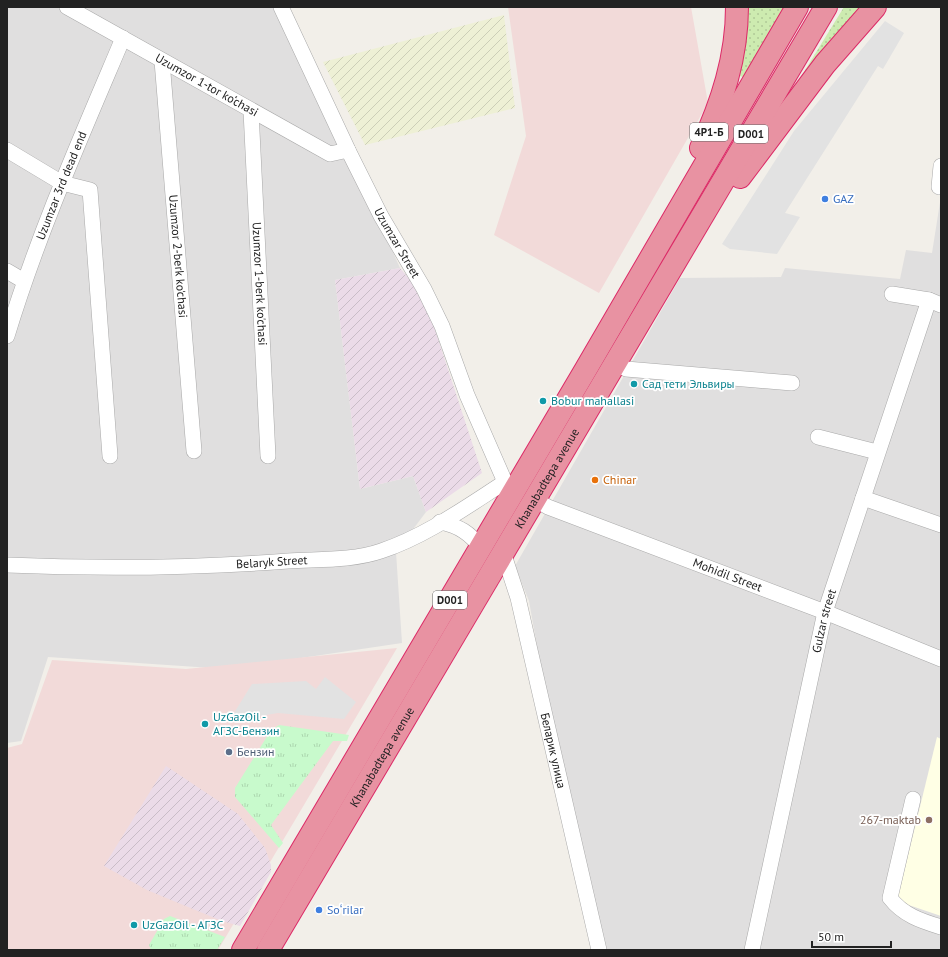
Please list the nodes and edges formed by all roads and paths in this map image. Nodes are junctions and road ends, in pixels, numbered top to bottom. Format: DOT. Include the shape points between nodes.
graph roads {
  1 [pos="68,7"];
  2 [pos="281,7"];
  3 [pos="737,7"];
  4 [pos="797,7"];
  5 [pos="826,7"];
  6 [pos="875,7"];
  7 [pos="123,38"];
  8 [pos="162,61"];
  9 [pos="251,111"];
  10 [pos="7,150"];
  11 [pos="348,150"];
  12 [pos="941,166"];
  13 [pos="62,183"];
  14 [pos="939,187"];
  15 [pos="656,250"];
  16 [pos="676,260"];
  17 [pos="7,271"];
  18 [pos="24,281"];
  19 [pos="892,294"];
  20 [pos="935,303"];
  21 [pos="7,336"];
  22 [pos="615,362"];
  23 [pos="792,383"];
  24 [pos="818,437"];
  25 [pos="194,451"];
  26 [pos="878,452"];
  27 [pos="110,456"];
  28 [pos="268,456"];
  29 [pos="518,490"];
  30 [pos="863,498"];
  31 [pos="440,522"];
  32 [pos="941,524"];
  33 [pos="481,548"];
  34 [pos="503,552"];
  35 [pos="7,565"];
  36 [pos="826,612"];
  37 [pos="941,659"];
  38 [pos="913,799"];
  39 [pos="323,836"];
  40 [pos="941,927"];
  41 [pos="244,950"];
  42 [pos="268,950"];
  43 [pos="599,950"];
  44 [pos="752,950"];
  1 -- 7 [label="street, Uzumzor 1-tor ko‘chasi"];
  2 -- 11 [label="street, Uzumzar Street"];
  3 -- 15 [label="highway, 4Р1-Б" via="730,72 724,93"];
  4 -- 15 [label="highway, Khanabadtepa avenue / D001"];
  5 -- 16 [label="highway, Khanabadtepa avenue / D001"];
  6 -- 16 [label="highway" via="821,69"];
  7 -- 8 [label="street, Uzumzor 1-tor ko‘chasi"];
  7 -- 13 [label="street, Uzumzar 3rd dead end"];
  8 -- 9 [label="street, Uzumzor 1-tor ko‘chasi"];
  8 -- 25 [label="street, Uzumzor 2-berk ko'chasi"];
  9 -- 11 [label="street, Uzumzor 1-tor ko‘chasi" via="330,154"];
  9 -- 28 [label="street, Uzumzor 1-berk ko'chasi"];
  10 -- 13 [label="street"];
  11 -- 29 [label="street, Uzumzar Street" via="381,216 424,289 442,326 467,395"];
  12 -- 14 [label="street"];
  13 -- 18 [label="street, Uzumzar 3rd dead end"];
  13 -- 27 [label="street" via="90,190"];
  15 -- 29 [label="highway, Khanabadtepa avenue / D001"];
  16 -- 22 [label="highway, Khanabadtepa avenue / D001"];
  17 -- 18 [label="street"];
  18 -- 21 [label="street, Uzumzar 3rd dead end"];
  19 -- 20 [label="street"];
  20 -- 26 [label="street, Gulzar street"];
  22 -- 23 [label="street" via="626,369"];
  22 -- 29 [label="highway, Khanabadtepa avenue / D001"];
  24 -- 26 [label="street"];
  26 -- 30 [label="street, Gulzar street"];
  29 -- 31 [label="street, Belaryk Street"];
  29 -- 33 [label="highway, Khanabadtepa avenue / D001"];
  29 -- 34 [label="highway, Khanabadtepa avenue / D001"];
  29 -- 36 [label="street, Mohidil Street" via="548,507"];
  30 -- 32 [label="street"];
  30 -- 36 [label="street, Gulzar street"];
  31 -- 33 [label="street" via="466,531"];
  31 -- 35 [label="street, Belaryk Street" via="391,548 358,556 167,567 84,568"];
  33 -- 39 [label="highway, Khanabadtepa avenue / D001"];
  34 -- 39 [label="highway, Khanabadtepa avenue / D001"];
  34 -- 43 [label="street, Беларик улица" via="518,598"];
  36 -- 37 [label="street, Mohidil Street"];
  36 -- 44 [label="street, Gulzar street"];
  38 -- 40 [label="street" via="890,898 896,906 918,921"];
  39 -- 41 [label="highway, Khanabadtepa avenue / D001"];
  39 -- 42 [label="highway, Khanabadtepa avenue / D001"];
}
